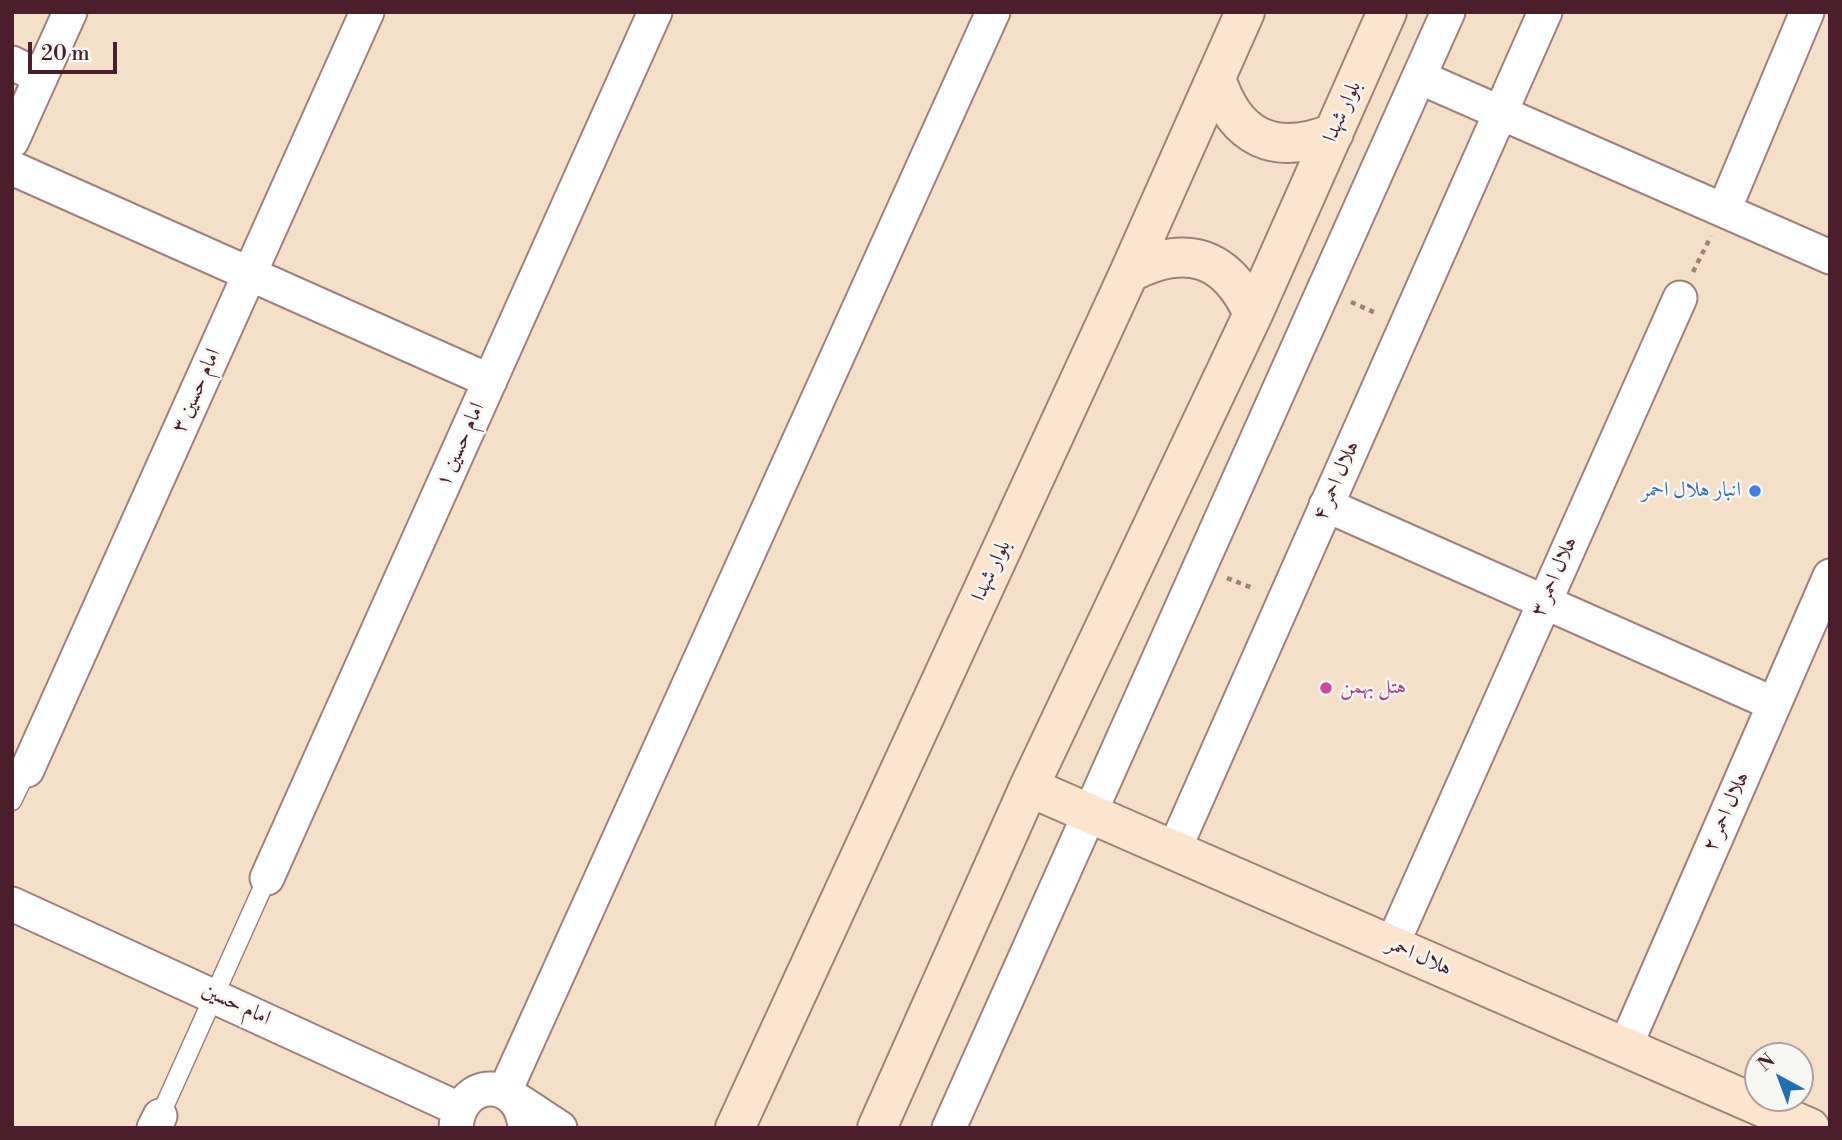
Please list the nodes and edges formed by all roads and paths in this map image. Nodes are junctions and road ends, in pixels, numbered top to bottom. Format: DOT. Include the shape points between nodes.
graph roads {
  1 [pos="70,12"];
  2 [pos="367,12"];
  3 [pos="655,12"];
  4 [pos="993,12"];
  5 [pos="1245,12"];
  6 [pos="1387,12"];
  7 [pos="1448,12"];
  8 [pos="1545,12"];
  9 [pos="1807,12"];
  10 [pos="27,70"];
  11 [pos="1419,77"];
  12 [pos="1216,78"];
  13 [pos="1500,112"];
  14 [pos="1334,133"];
  15 [pos="12,141"];
  16 [pos="12,168"];
  17 [pos="1724,210"];
  18 [pos="1830,257"];
  19 [pos="1129,273"];
  20 [pos="250,274"];
  21 [pos="1324,290"];
  22 [pos="1680,298"];
  23 [pos="1253,314"];
  24 [pos="1405,326"];
  25 [pos="490,381"];
  26 [pos="1326,505"];
  27 [pos="1200,568"];
  28 [pos="1830,576"];
  29 [pos="1284,601"];
  30 [pos="1544,603"];
  31 [pos="1820,625"];
  32 [pos="1774,704"];
  33 [pos="27,769"];
  34 [pos="1029,787"];
  35 [pos="12,801"];
  36 [pos="1091,814"];
  37 [pos="1174,850"];
  38 [pos="267,878"];
  39 [pos="12,904"];
  40 [pos="1392,945"];
  41 [pos="214,995"];
  42 [pos="1625,1047"];
  43 [pos="515,1106"];
  44 [pos="458,1118"];
  45 [pos="157,1122"];
  46 [pos="560,1128"];
  47 [pos="735,1128"];
  48 [pos="877,1128"];
  49 [pos="949,1128"];
  50 [pos="1810,1128"];
  1 -- 10 [label="street"];
  2 -- 20 [label="street, امام حسین ۳"];
  3 -- 25 [label="street, امام حسین ۱"];
  4 -- 43 [label="street"];
  5 -- 12 [label="main road, بلوار شهدا"];
  6 -- 14 [label="main road, بلوار شهدا"];
  7 -- 11 [label="street"];
  8 -- 13 [label="street, هلال احمر ۴"];
  9 -- 17 [label="street"];
  10 -- 15 [label="street"];
  11 -- 13 [label="street"];
  11 -- 21 [label="street"];
  12 -- 14 [label="main road" via="1224,102 1239,123 1260,137 1284,144 1310,143"];
  12 -- 19 [label="main road, بلوار شهدا"];
  13 -- 17 [label="street"];
  13 -- 24 [label="street, هلال احمر ۴"];
  14 -- 23 [label="main road, بلوار شهدا"];
  16 -- 20 [label="street"];
  17 -- 18 [label="street"];
  17 -- 22 [label="path"];
  19 -- 23 [label="main road" via="1152,261 1177,257 1202,261 1225,272 1242,291"];
  19 -- 47 [label="main road, بلوار شهدا"];
  20 -- 25 [label="street"];
  20 -- 33 [label="street, امام حسین ۳"];
  21 -- 24 [label="path"];
  21 -- 27 [label="street"];
  22 -- 30 [label="street, هلال احمر ۳"];
  23 -- 34 [label="main road, بلوار شهدا"];
  24 -- 26 [label="street, هلال احمر ۴"];
  25 -- 38 [label="street, امام حسین ۱"];
  26 -- 29 [label="street, هلال احمر ۴"];
  26 -- 30 [label="street"];
  27 -- 29 [label="path"];
  27 -- 36 [label="street"];
  28 -- 31 [label="street, هلال احمر ۲"];
  29 -- 37 [label="street, هلال احمر ۴"];
  30 -- 32 [label="street"];
  30 -- 40 [label="street, هلال احمر ۳"];
  31 -- 32 [label="street, هلال احمر ۲"];
  32 -- 42 [label="street, هلال احمر ۲"];
  33 -- 35 [label="lane"];
  34 -- 36 [label="main road, هلال احمر"];
  34 -- 48 [label="main road, بلوار شهدا"];
  36 -- 37 [label="main road, هلال احمر"];
  36 -- 49 [label="street"];
  37 -- 40 [label="main road, هلال احمر"];
  38 -- 41 [label="lane"];
  39 -- 41 [label="street, امام حسین"];
  40 -- 42 [label="main road, هلال احمر"];
  41 -- 44 [label="street, امام حسین"];
  41 -- 45 [label="lane"];
  42 -- 50 [label="main road, هلال احمر"];
  43 -- 44 [label="street" via="487,1088 471,1095"];
  43 -- 46 [label="street"];
}
